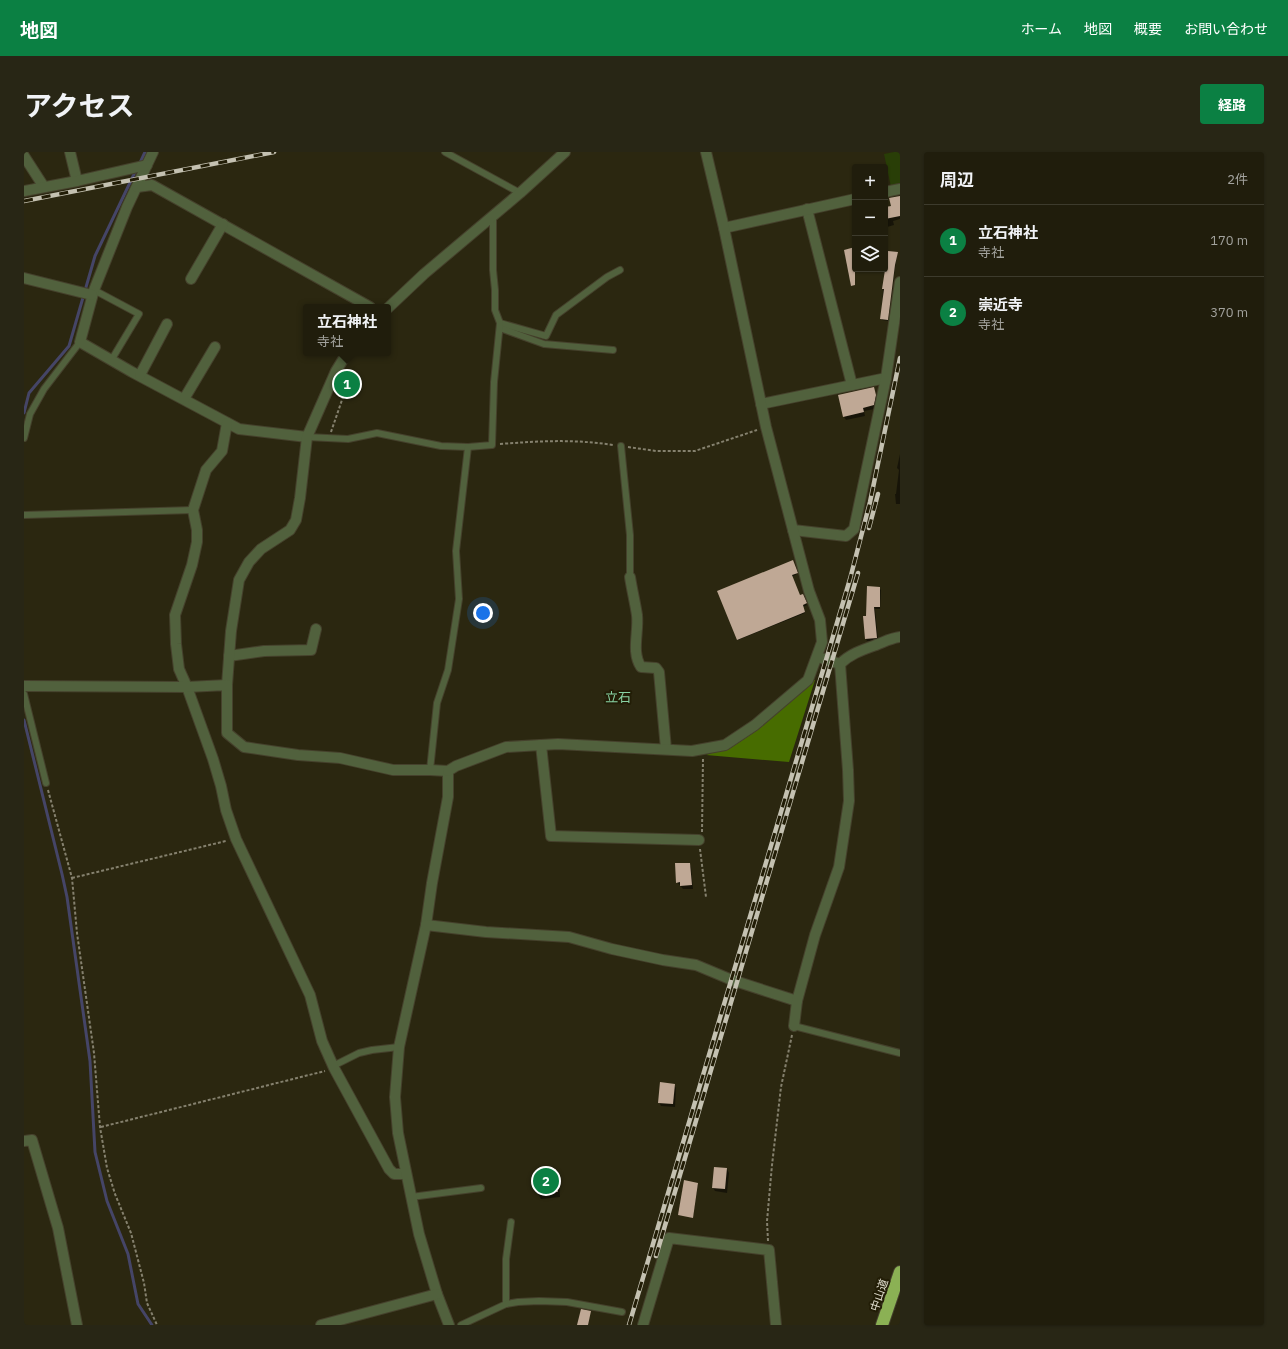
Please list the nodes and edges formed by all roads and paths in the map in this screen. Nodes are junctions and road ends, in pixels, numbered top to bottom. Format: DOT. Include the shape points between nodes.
graph roads {
  1 [pos="70,152"];
  2 [pos="153,152"];
  3 [pos="445,152"];
  4 [pos="566,152"];
  5 [pos="706,152"];
  6 [pos="24,156"];
  7 [pos="147,165"];
  8 [pos="77,181"];
  9 [pos="44,187"];
  10 [pos="137,187"];
  11 [pos="900,189"];
  12 [pos="24,191"];
  13 [pos="888,191"];
  14 [pos="520,193"];
  15 [pos="852,200"];
  16 [pos="807,209"];
  17 [pos="493,216"];
  18 [pos="223,224"];
  19 [pos="724,228"];
  20 [pos="620,270"];
  21 [pos="24,278"];
  22 [pos="191,278"];
  23 [pos="900,282"];
  24 [pos="93,292"];
  25 [pos="365,304"];
  26 [pos="391,305"];
  27 [pos="167,324"];
  28 [pos="500,326"];
  29 [pos="80,342"];
  30 [pos="215,347"];
  31 [pos="613,350"];
  32 [pos="345,356"];
  33 [pos="112,359"];
  34 [pos="140,376"];
  35 [pos="886,378"];
  36 [pos="852,385"];
  37 [pos="342,397"];
  38 [pos="184,399"];
  39 [pos="761,404"];
  40 [pos="227,423"];
  41 [pos="766,426"];
  42 [pos="307,437"];
  43 [pos="24,438"];
  44 [pos="329,438"];
  45 [pos="492,445"];
  46 [pos="621,446"];
  47 [pos="468,447"];
  48 [pos="193,510"];
  49 [pos="24,515"];
  50 [pos="793,530"];
  51 [pos="630,578"];
  52 [pos="316,629"];
  53 [pos="900,637"];
  54 [pos="229,656"];
  55 [pos="818,657"];
  56 [pos="840,664"];
  57 [pos="226,685"];
  58 [pos="24,686"];
  59 [pos="187,687"];
  60 [pos="24,694"];
  61 [pos="541,745"];
  62 [pos="666,749"];
  63 [pos="703,749"];
  64 [pos="430,770"];
  65 [pos="448,771"];
  66 [pos="46,783"];
  67 [pos="236,839"];
  68 [pos="699,840"];
  69 [pos="72,878"];
  70 [pos="706,896"];
  71 [pos="426,925"];
  72 [pos="796,1001"];
  73 [pos="794,1026"];
  74 [pos="399,1047"];
  75 [pos="900,1053"];
  76 [pos="333,1067"];
  77 [pos="100,1127"];
  78 [pos="24,1141"];
  79 [pos="406,1174"];
  80 [pos="481,1188"];
  81 [pos="411,1197"];
  82 [pos="511,1222"];
  83 [pos="769,1250"];
  84 [pos="900,1272"];
  85 [pos="437,1294"];
  86 [pos="506,1304"];
  87 [pos="622,1312"];
  88 [pos="77,1325"];
  89 [pos="157,1325"];
  90 [pos="321,1325"];
  91 [pos="449,1325"];
  92 [pos="461,1325"];
  93 [pos="643,1325"];
  94 [pos="776,1325"];
  95 [pos="882,1325"];
  1 -- 8 [label="street"];
  2 -- 7 [label="street"];
  3 -- 14 [label="lane"];
  4 -- 14 [label="street"];
  5 -- 19 [label="street"];
  6 -- 9 [label="street"];
  7 -- 8 [label="street"];
  7 -- 10 [label="street"];
  8 -- 9 [label="street"];
  9 -- 12 [label="street"];
  10 -- 18 [label="street" via="152,185"];
  10 -- 24 [label="street"];
  11 -- 13 [label="street"];
  14 -- 17 [label="street"];
  15 -- 16 [label="street"];
  16 -- 19 [label="street"];
  16 -- 36 [label="street"];
  17 -- 26 [label="street"];
  17 -- 28 [label="lane" via="495,310"];
  18 -- 22 [label="street"];
  18 -- 25 [label="street"];
  19 -- 39 [label="street"];
  20 -- 28 [label="lane" via="556,315 546,336"];
  21 -- 24 [label="street"];
  23 -- 35 [label="street"];
  24 -- 29 [label="street"];
  24 -- 33 [label="lane" via="139,314"];
  27 -- 34 [label="street"];
  28 -- 31 [label="lane" via="544,344"];
  28 -- 45 [label="lane" via="494,382"];
  29 -- 33 [label="street"];
  29 -- 43 [label="lane" via="44,389 30,414"];
  30 -- 38 [label="street"];
  32 -- 42 [label="street"];
  33 -- 34 [label="street"];
  34 -- 38 [label="street"];
  35 -- 36 [label="street"];
  35 -- 50 [label="street" via="854,529 846,536"];
  36 -- 39 [label="street"];
  37 -- 44 [label="path"];
  38 -- 40 [label="street"];
  39 -- 41 [label="street"];
  40 -- 42 [label="street" via="239,429"];
  40 -- 48 [label="street" via="222,451 206,470"];
  41 -- 46 [label="path" via="695,451 656,451"];
  41 -- 50 [label="street"];
  42 -- 44 [label="lane"];
  42 -- 54 [label="street" via="296,520 290,530 261,549 249,562 239,580"];
  44 -- 47 [label="lane" via="348,439 377,433 441,446"];
  45 -- 46 [label="path" via="586,441"];
  45 -- 47 [label="lane"];
  46 -- 51 [label="lane" via="630,534"];
  47 -- 64 [label="lane" via="456,551 459,599 448,670 437,703"];
  48 -- 49 [label="lane"];
  48 -- 59 [label="street" via="197,542 175,615 179,669"];
  50 -- 55 [label="street" via="809,591 820,620 822,642"];
  51 -- 62 [label="street" via="637,616 638,662 641,667 656,668 659,672"];
  52 -- 54 [label="street" via="311,650 264,651"];
  53 -- 56 [label="street" via="848,656"];
  54 -- 57 [label="street"];
  55 -- 56 [label="street"];
  55 -- 63 [label="street" via="808,680 761,720 725,745"];
  56 -- 72 [label="street" via="849,801 839,866"];
  57 -- 59 [label="street"];
  57 -- 64 [label="street" via="227,733 244,747 340,758 393,770"];
  58 -- 59 [label="street"];
  59 -- 67 [label="street" via="213,759"];
  60 -- 66 [label="lane"];
  61 -- 62 [label="street"];
  61 -- 65 [label="street" via="506,747"];
  61 -- 68 [label="street" via="551,836"];
  62 -- 63 [label="street"];
  63 -- 68 [label="path" via="702,833"];
  64 -- 65 [label="street"];
  65 -- 71 [label="street" via="448,797"];
  66 -- 69 [label="path"];
  67 -- 69 [label="path"];
  67 -- 76 [label="street" via="310,995 322,1041"];
  68 -- 70 [label="path"];
  69 -- 77 [label="path" via="94,1053"];
  71 -- 72 [label="street" via="569,937 612,949 696,965"];
  71 -- 74 [label="street"];
  72 -- 73 [label="street"];
  73 -- 75 [label="lane"];
  73 -- 83 [label="path" via="781,1088 772,1165 767,1221"];
  74 -- 76 [label="lane" via="372,1050"];
  74 -- 79 [label="street" via="395,1097 398,1134"];
  76 -- 77 [label="path"];
  76 -- 79 [label="street" via="389,1169 394,1174"];
  77 -- 89 [label="path" via="107,1168 131,1232 147,1303"];
  78 -- 88 [label="street" via="32,1140 58,1228"];
  79 -- 81 [label="street"];
  80 -- 81 [label="lane"];
  81 -- 85 [label="street"];
  82 -- 86 [label="lane" via="506,1259"];
  83 -- 93 [label="street" via="669,1238"];
  83 -- 94 [label="street"];
  84 -- 95 [label="highway, 中山道"];
  85 -- 90 [label="street"];
  85 -- 91 [label="street"];
  86 -- 87 [label="lane" via="567,1302"];
  86 -- 92 [label="lane"];
}
